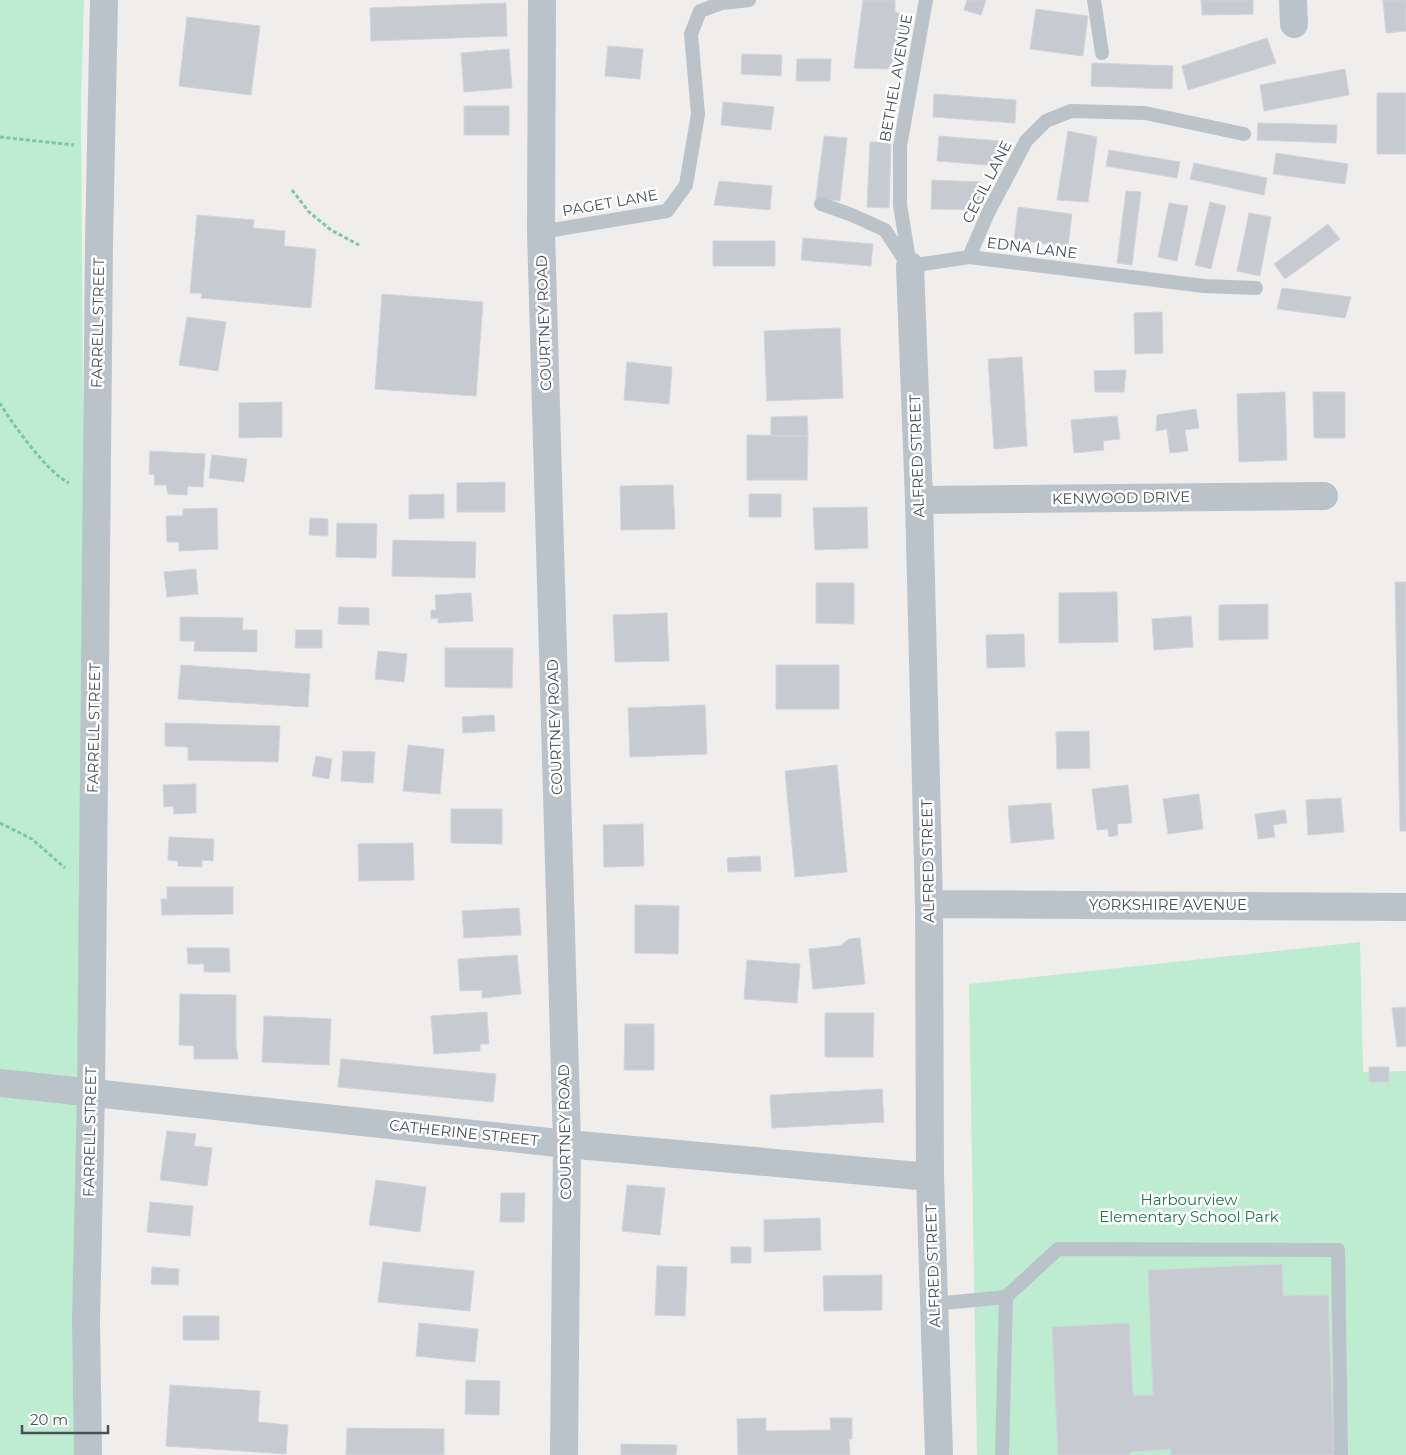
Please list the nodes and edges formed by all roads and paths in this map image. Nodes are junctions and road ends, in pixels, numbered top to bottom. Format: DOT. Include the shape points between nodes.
graph roads {
  1 [pos="104,0"];
  2 [pos="542,0"];
  3 [pos="749,0"];
  4 [pos="926,0"];
  5 [pos="1094,0"];
  6 [pos="1102,53"];
  7 [pos="1244,134"];
  8 [pos="0,137"];
  9 [pos="102,147"];
  10 [pos="292,190"];
  11 [pos="821,204"];
  12 [pos="541,232"];
  13 [pos="360,245"];
  14 [pos="969,257"];
  15 [pos="910,266"];
  16 [pos="1256,288"];
  17 [pos="0,403"];
  18 [pos="96,496"];
  19 [pos="1324,496"];
  20 [pos="919,500"];
  21 [pos="0,823"];
  22 [pos="92,892"];
  23 [pos="929,904"];
  24 [pos="1406,907"];
  25 [pos="0,1083"];
  26 [pos="91,1092"];
  27 [pos="566,1144"];
  28 [pos="930,1177"];
  29 [pos="1006,1297"];
  30 [pos="934,1304"];
  31 [pos="88,1455"];
  32 [pos="564,1455"];
  33 [pos="939,1455"];
  34 [pos="1002,1455"];
  35 [pos="1341,1455"];
  1 -- 9 [label="street, FARRELL STREET"];
  2 -- 12 [label="street, COURTNEY ROAD"];
  3 -- 12 [label="lane, PAGET LANE" via="722,3 700,11 691,34 698,114 686,185 667,211"];
  4 -- 15 [label="lane, BETHEL AVENUE" via="900,146 900,205"];
  5 -- 6 [label="lane"];
  7 -- 14 [label="lane, CECIL LANE" via="1146,113 1071,111 1046,121 1026,141"];
  8 -- 9 [label="path"];
  9 -- 18 [label="street, FARRELL STREET"];
  10 -- 13 [label="path" via="309,212 331,230"];
  11 -- 15 [label="lane" via="885,230"];
  12 -- 27 [label="street, COURTNEY ROAD"];
  14 -- 15 [label="lane, EDNA LANE"];
  14 -- 16 [label="lane, EDNA LANE" via="1204,286"];
  15 -- 20 [label="street, ALFRED STREET"];
  17 -- 18 [label="path" via="51,471 62,480"];
  18 -- 22 [label="street, FARRELL STREET"];
  19 -- 20 [label="street, KENWOOD DRIVE"];
  20 -- 23 [label="street, ALFRED STREET"];
  21 -- 22 [label="path" via="32,839"];
  22 -- 26 [label="street, FARRELL STREET"];
  23 -- 24 [label="street, YORKSHIRE AVENUE"];
  23 -- 28 [label="street, ALFRED STREET"];
  25 -- 26 [label="street, CATHERINE STREET"];
  26 -- 27 [label="street, CATHERINE STREET"];
  26 -- 31 [label="street, FARRELL STREET" via="86,1320"];
  27 -- 28 [label="street, CATHERINE STREET"];
  27 -- 32 [label="street, COURTNEY ROAD"];
  28 -- 30 [label="street, ALFRED STREET"];
  29 -- 30 [label="lane"];
  29 -- 34 [label="lane"];
  29 -- 35 [label="lane" via="1058,1249 1338,1250"];
  30 -- 33 [label="street, ALFRED STREET"];
}
